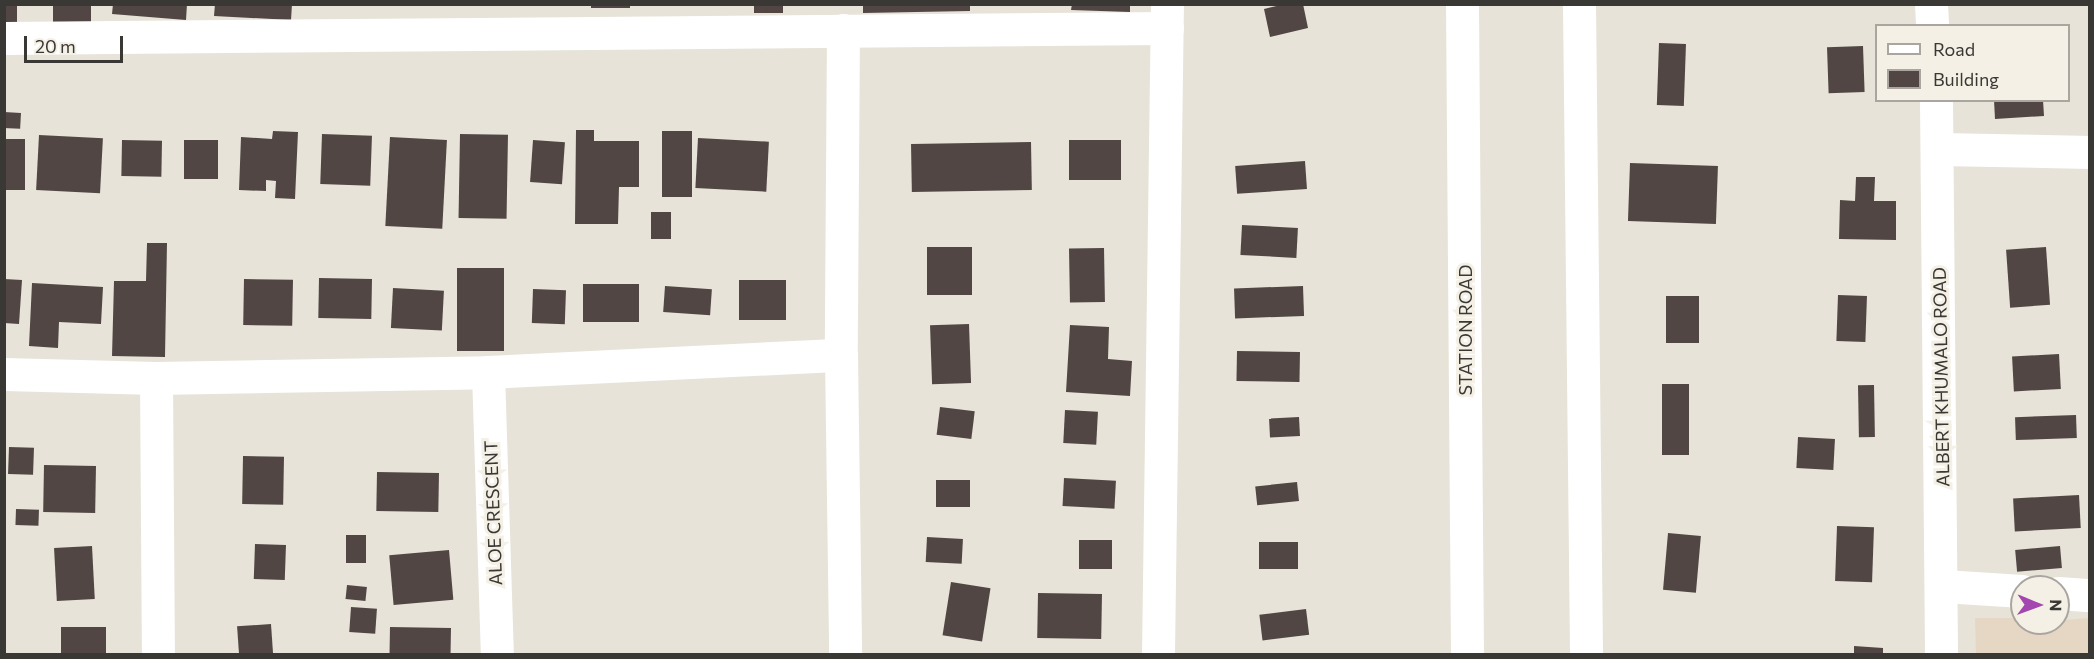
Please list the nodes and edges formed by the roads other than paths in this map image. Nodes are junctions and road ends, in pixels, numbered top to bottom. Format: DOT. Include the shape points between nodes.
graph roads {
  1 [pos="1462,4"];
  2 [pos="1579,4"];
  3 [pos="1931,4"];
  4 [pos="1167,16"];
  5 [pos="1932,24"];
  6 [pos="843,30"];
  7 [pos="4,38"];
  8 [pos="1936,102"];
  9 [pos="1938,148"];
  10 [pos="2090,152"];
  11 [pos="841,355"];
  12 [pos="488,372"];
  13 [pos="4,374"];
  14 [pos="156,378"];
  15 [pos="1943,586"];
  16 [pos="2010,590"];
  17 [pos="2070,594"];
  18 [pos="2090,595"];
  19 [pos="158,654"];
  20 [pos="497,654"];
  21 [pos="845,654"];
  22 [pos="1158,654"];
  23 [pos="1467,654"];
  24 [pos="1586,654"];
  25 [pos="1941,654"];
  1 -- 23 [label="street, STATION ROAD"];
  2 -- 24 [label="street"];
  3 -- 5 [label="street"];
  4 -- 6 [label="street"];
  4 -- 22 [label="street"];
  6 -- 7 [label="street"];
  6 -- 11 [label="street"];
  8 -- 9 [label="street, ALBERT KHUMALO ROAD"];
  9 -- 10 [label="street"];
  9 -- 15 [label="street, ALBERT KHUMALO ROAD"];
  11 -- 12 [label="street"];
  11 -- 21 [label="street"];
  12 -- 14 [label="street"];
  12 -- 20 [label="street, ALOE CRESCENT"];
  13 -- 14 [label="street"];
  14 -- 19 [label="street"];
  15 -- 16 [label="street"];
  15 -- 25 [label="street, ALBERT KHUMALO ROAD"];
  17 -- 18 [label="street"];
}
